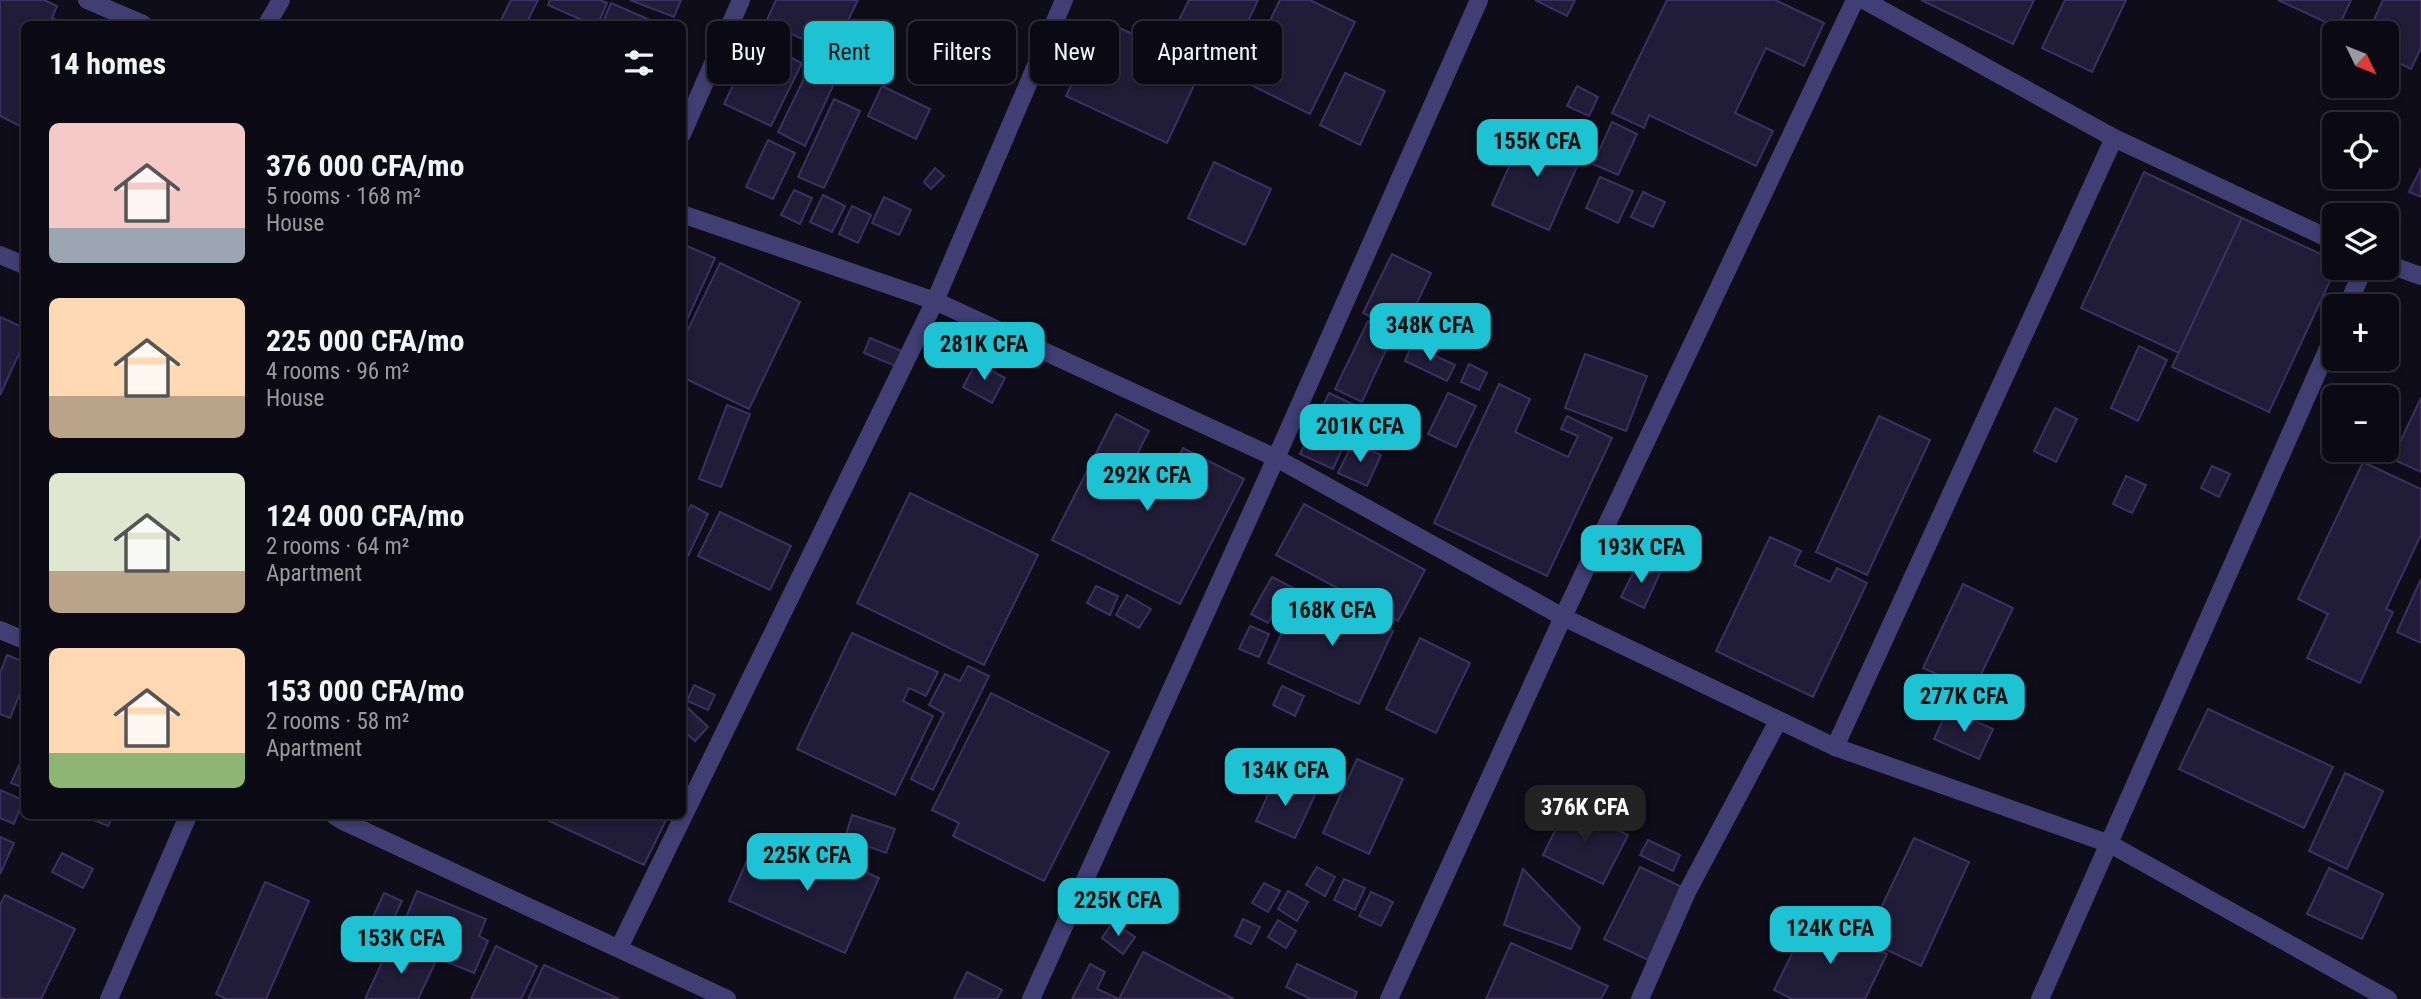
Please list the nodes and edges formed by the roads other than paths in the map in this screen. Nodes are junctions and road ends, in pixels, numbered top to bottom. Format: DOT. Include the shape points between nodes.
graph roads {
  1 [pos="86,0"];
  2 [pos="281,0"];
  3 [pos="741,0"];
  4 [pos="1064,0"];
  5 [pos="1479,0"];
  6 [pos="1855,0"];
  7 [pos="1864,0"];
  8 [pos="136,21"];
  9 [pos="270,21"];
  10 [pos="686,125"];
  11 [pos="2114,138"];
  12 [pos="686,215"];
  13 [pos="2322,235"];
  14 [pos="0,255"];
  15 [pos="21,263"];
  16 [pos="2399,268"];
  17 [pos="2421,276"];
  18 [pos="935,301"];
  19 [pos="2322,362"];
  20 [pos="1276,458"];
  21 [pos="1563,617"];
  22 [pos="0,630"];
  23 [pos="21,638"];
  24 [pos="1778,721"];
  25 [pos="1835,747"];
  26 [pos="686,811"];
  27 [pos="187,819"];
  28 [pos="345,819"];
  29 [pos="682,819"];
  30 [pos="2110,845"];
  31 [pos="619,948"];
  32 [pos="109,999"];
  33 [pos="727,999"];
  34 [pos="1031,999"];
  35 [pos="1389,999"];
  36 [pos="1640,999"];
  37 [pos="2040,999"];
  38 [pos="2388,999"];
  1 -- 8 [label="street"];
  2 -- 9 [label="street"];
  3 -- 10 [label="street"];
  4 -- 18 [label="street"];
  5 -- 20 [label="street"];
  6 -- 21 [label="street"];
  7 -- 11 [label="street"];
  11 -- 13 [label="street"];
  11 -- 25 [label="street"];
  12 -- 18 [label="street"];
  14 -- 15 [label="street"];
  16 -- 17 [label="street"];
  18 -- 20 [label="street"];
  18 -- 26 [label="street"];
  19 -- 30 [label="street"];
  20 -- 21 [label="street"];
  20 -- 34 [label="street"];
  21 -- 24 [label="street"];
  21 -- 35 [label="street"];
  22 -- 23 [label="street"];
  24 -- 25 [label="street"];
  24 -- 36 [label="street" via="1687,892"];
  25 -- 30 [label="street"];
  27 -- 32 [label="street"];
  28 -- 31 [label="street"];
  29 -- 31 [label="street"];
  30 -- 37 [label="street"];
  30 -- 38 [label="street"];
  31 -- 33 [label="street"];
}
